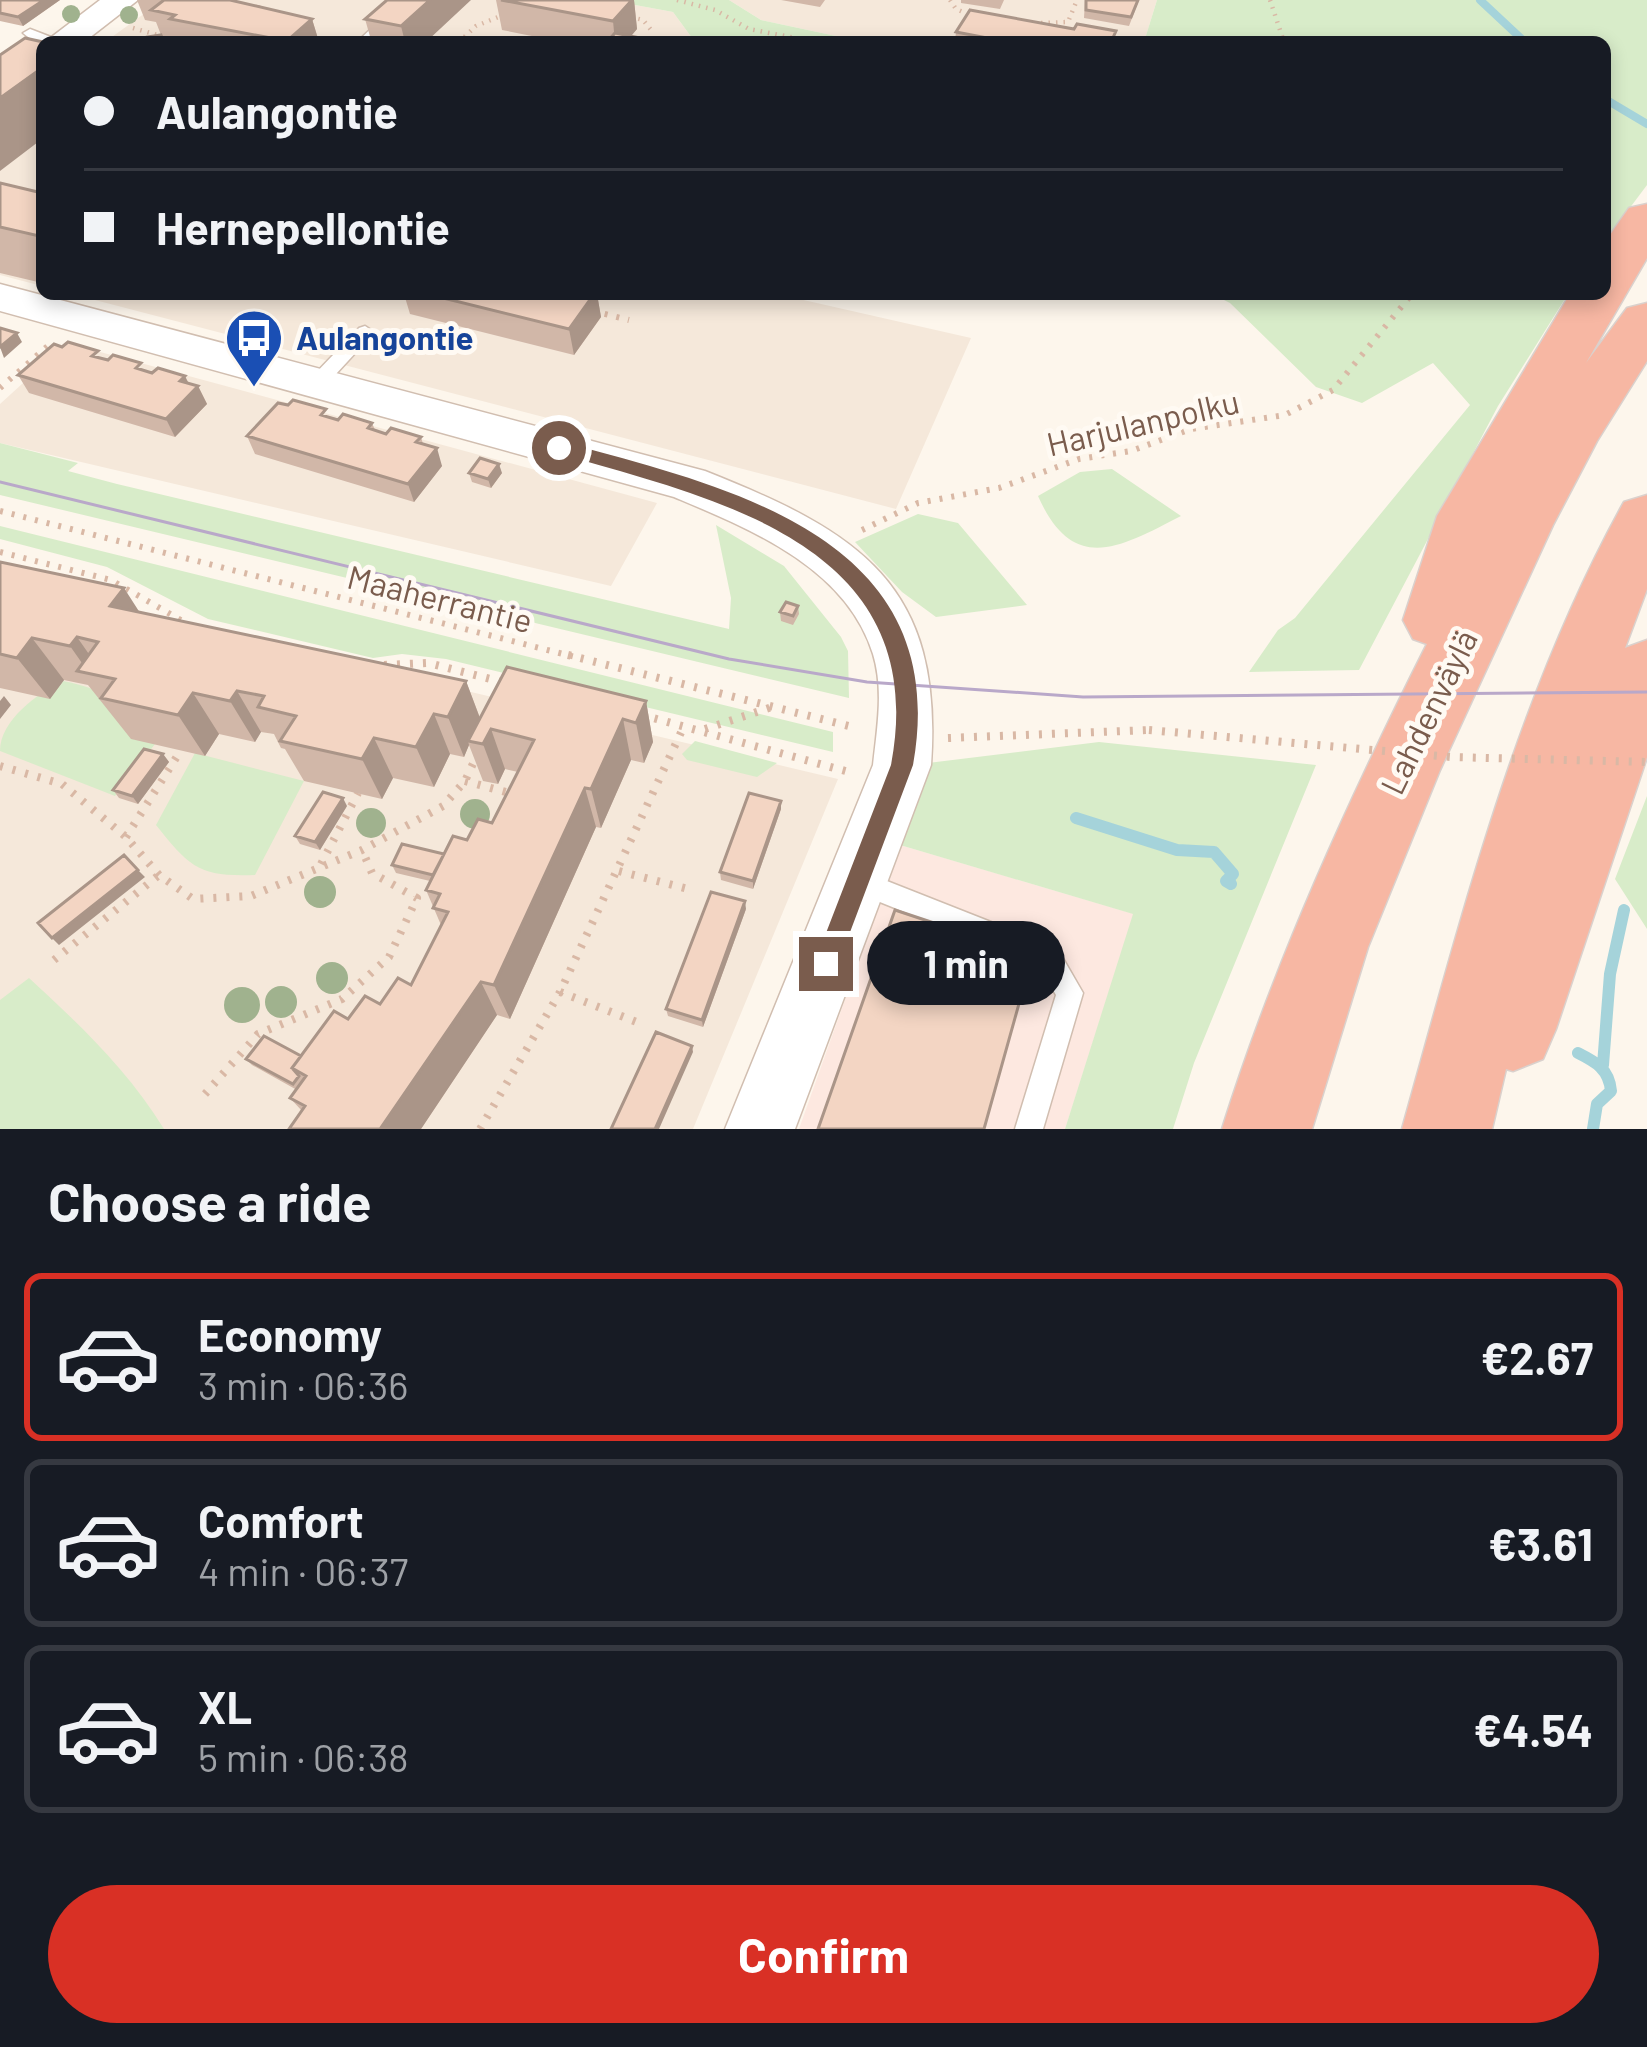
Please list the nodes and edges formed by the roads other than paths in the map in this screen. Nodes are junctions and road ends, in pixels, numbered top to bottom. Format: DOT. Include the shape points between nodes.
graph roads {
  1 [pos="409,0"];
  2 [pos="121,12"];
  3 [pos="70,36"];
  4 [pos="370,36"];
  5 [pos="1647,220"];
  6 [pos="1611,272"];
  7 [pos="0,297"];
  8 [pos="1594,300"];
  9 [pos="1647,321"];
  10 [pos="365,332"];
  11 [pos="317,383"];
  12 [pos="1647,519"];
  13 [pos="1647,670"];
  14 [pos="1372,830"];
  15 [pos="859,881"];
  16 [pos="760,1129"];
  17 [pos="1029,1129"];
  18 [pos="1267,1129"];
  19 [pos="1447,1129"];
  20 [pos="1478,1129"];
  1 -- 4 [label="lane"];
  2 -- 3 [label="street"];
  5 -- 6 [label="highway"];
  7 -- 11 [label="street"];
  8 -- 14 [label="highway" via="1469,516"];
  9 -- 14 [label="highway, Lahdenväylä" via="1511,542"];
  10 -- 11 [label="lane"];
  11 -- 15 [label="street" via="688,483 772,515 827,549 885,618 907,687 888,734 902,765"];
  12 -- 19 [label="highway" via="1608,600 1526,826"];
  13 -- 20 [label="highway"];
  14 -- 18 [label="highway, Lahdenväylä"];
  15 -- 16 [label="street"];
  15 -- 17 [label="lane" via="1048,957 1070,993"];
}
